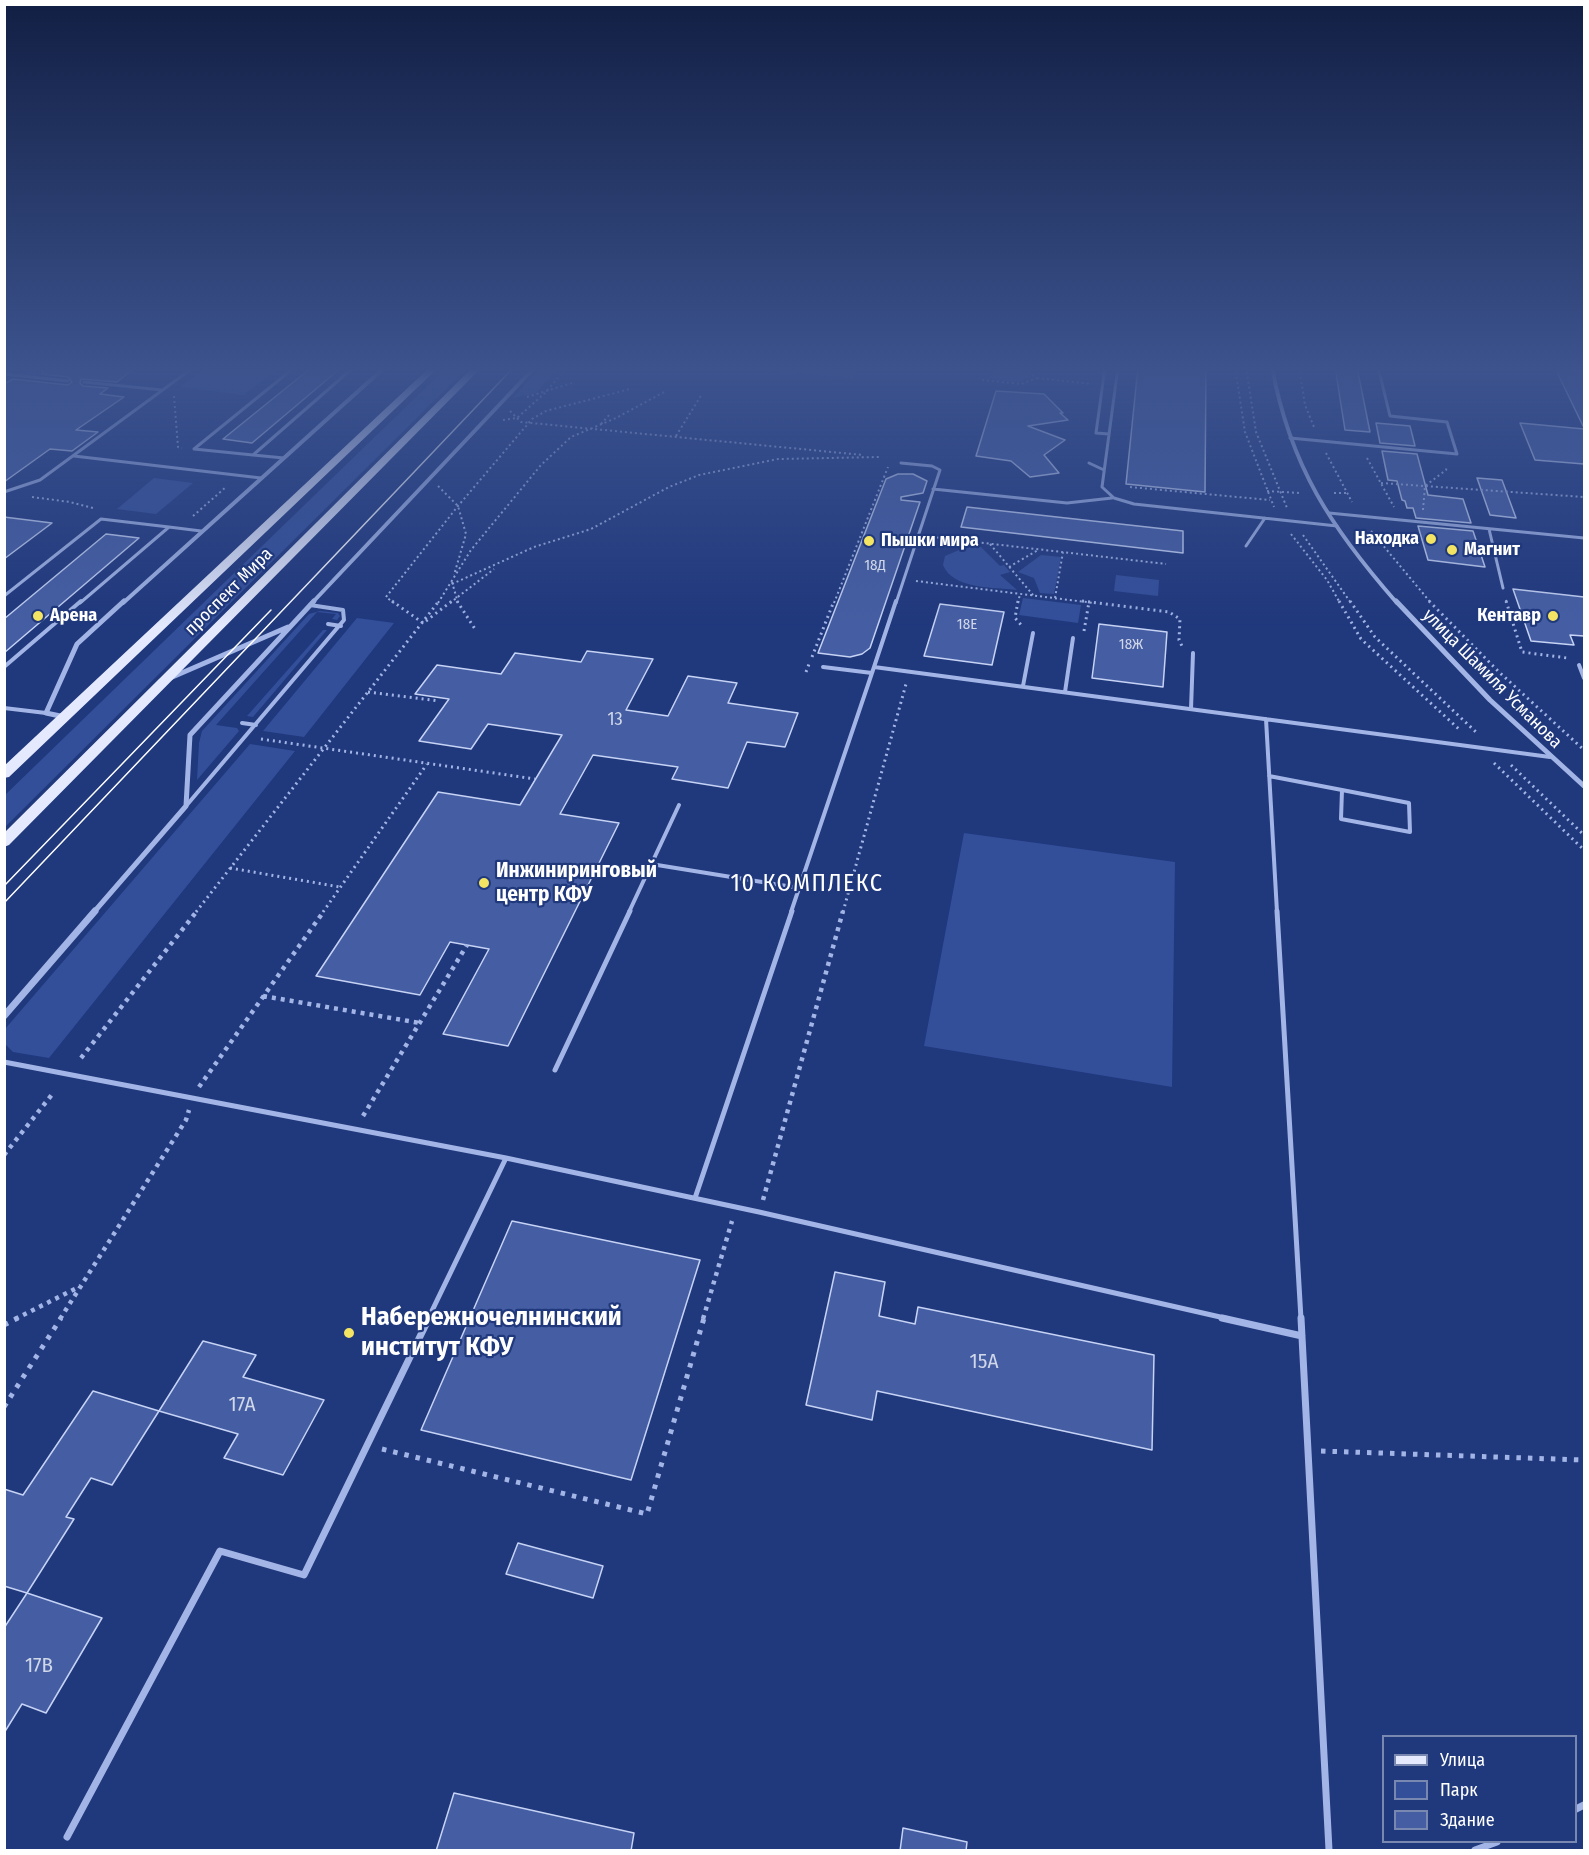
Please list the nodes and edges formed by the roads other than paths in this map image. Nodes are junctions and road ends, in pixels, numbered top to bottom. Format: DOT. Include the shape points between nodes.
graph roads {
  1 [pos="77,454"];
  2 [pos="248,454"];
  3 [pos="253,454"];
  4 [pos="289,454"];
  5 [pos="344,454"];
  6 [pos="392,454"];
  7 [pos="454,454"];
  8 [pos="1106,454"];
  9 [pos="1297,454"];
  10 [pos="74,456"];
  11 [pos="284,458"];
  12 [pos="902,463"];
  13 [pos="1089,463"];
  14 [pos="1104,470"];
  15 [pos="261,478"];
  16 [pos="933,489"];
  17 [pos="4,492"];
  18 [pos="1114,498"];
  19 [pos="1329,513"];
  20 [pos="1265,518"];
  21 [pos="1337,526"];
  22 [pos="169,527"];
  23 [pos="1489,529"];
  24 [pos="201,531"];
  25 [pos="1584,538"];
  26 [pos="1246,546"];
  27 [pos="1503,588"];
  28 [pos="4,596"];
  29 [pos="310,605"];
  30 [pos="328,624"];
  31 [pos="291,626"];
  32 [pos="340,626"];
  33 [pos="1033,633"];
  34 [pos="1073,638"];
  35 [pos="1193,653"];
  36 [pos="874,666"];
  37 [pos="1579,666"];
  38 [pos="4,667"];
  39 [pos="824,667"];
  40 [pos="872,673"];
  41 [pos="1584,678"];
  42 [pos="167,679"];
  43 [pos="1023,686"];
  44 [pos="1065,692"];
  45 [pos="4,708"];
  46 [pos="1191,709"];
  47 [pos="46,713"];
  48 [pos="66,717"];
  49 [pos="1266,719"];
  50 [pos="242,723"];
  51 [pos="256,725"];
  52 [pos="1550,757"];
  53 [pos="4,774"];
  54 [pos="1269,776"];
  55 [pos="1584,786"];
  56 [pos="1342,790"];
  57 [pos="679,805"];
  58 [pos="186,806"];
  59 [pos="4,842"];
  60 [pos="651,864"];
  61 [pos="799,888"];
  62 [pos="4,1016"];
  63 [pos="4,1062"];
  64 [pos="555,1070"];
  65 [pos="506,1158"];
  66 [pos="695,1198"];
  67 [pos="1302,1336"];
  68 [pos="67,1837"];
  69 [pos="1495,1843"];
  70 [pos="1329,1851"];
  71 [pos="1475,1851"];
  1 -- 10 [label="lane"];
  2 -- 3 [label="lane"];
  3 -- 11 [label="lane"];
  4 -- 11 [label="street"];
  5 -- 48 [label="main road, проспект Мира"];
  6 -- 42 [label="main road, проспект Мира"];
  7 -- 29 [label="street"];
  8 -- 14 [label="lane"];
  9 -- 19 [label="street, улица Шамиля Усманова"];
  10 -- 15 [label="lane"];
  10 -- 17 [label="lane" via="40,480"];
  11 -- 15 [label="street"];
  12 -- 16 [label="lane" via="939,469"];
  13 -- 14 [label="lane"];
  14 -- 18 [label="lane" via="1104,491"];
  15 -- 24 [label="street"];
  16 -- 18 [label="lane" via="1067,504"];
  16 -- 36 [label="lane"];
  18 -- 20 [label="lane" via="1134,504"];
  19 -- 21 [label="street, улица Шамиля Усманова"];
  19 -- 23 [label="lane"];
  20 -- 21 [label="lane"];
  20 -- 26 [label="lane"];
  21 -- 52 [label="street, улица Шамиля Усманова" via="1388,593 1445,657"];
  22 -- 24 [label="lane"];
  22 -- 28 [label="lane" via="101,519"];
  22 -- 38 [label="lane"];
  23 -- 25 [label="lane"];
  23 -- 27 [label="lane"];
  24 -- 47 [label="street" via="77,644"];
  29 -- 31 [label="street"];
  29 -- 32 [label="lane" via="343,610"];
  30 -- 32 [label="lane"];
  31 -- 42 [label="street"];
  31 -- 58 [label="street" via="190,735"];
  32 -- 51 [label="lane"];
  33 -- 43 [label="lane"];
  34 -- 44 [label="lane"];
  35 -- 46 [label="lane"];
  36 -- 40 [label="lane"];
  36 -- 43 [label="lane"];
  37 -- 41 [label="lane"];
  39 -- 40 [label="lane"];
  40 -- 61 [label="lane"];
  42 -- 59 [label="main road, проспект Мира"];
  43 -- 44 [label="lane"];
  44 -- 46 [label="lane"];
  45 -- 47 [label="lane"];
  46 -- 49 [label="lane"];
  47 -- 48 [label="street"];
  48 -- 53 [label="main road, проспект Мира"];
  49 -- 52 [label="lane"];
  49 -- 54 [label="lane"];
  50 -- 51 [label="lane"];
  51 -- 58 [label="lane"];
  52 -- 55 [label="street, улица Шамиля Усманова"];
  54 -- 56 [label="lane"];
  54 -- 67 [label="lane"];
  56 -- 56 [label="lane" via="1409,803 1410,832 1341,819"];
  57 -- 60 [label="lane"];
  58 -- 62 [label="street"];
  60 -- 61 [label="lane"];
  60 -- 64 [label="lane"];
  61 -- 66 [label="lane"];
  63 -- 65 [label="lane"];
  65 -- 66 [label="lane"];
  65 -- 68 [label="lane" via="304,1575 220,1551"];
  66 -- 67 [label="lane"];
  67 -- 70 [label="lane"];
  69 -- 71 [label="lane"];
}
